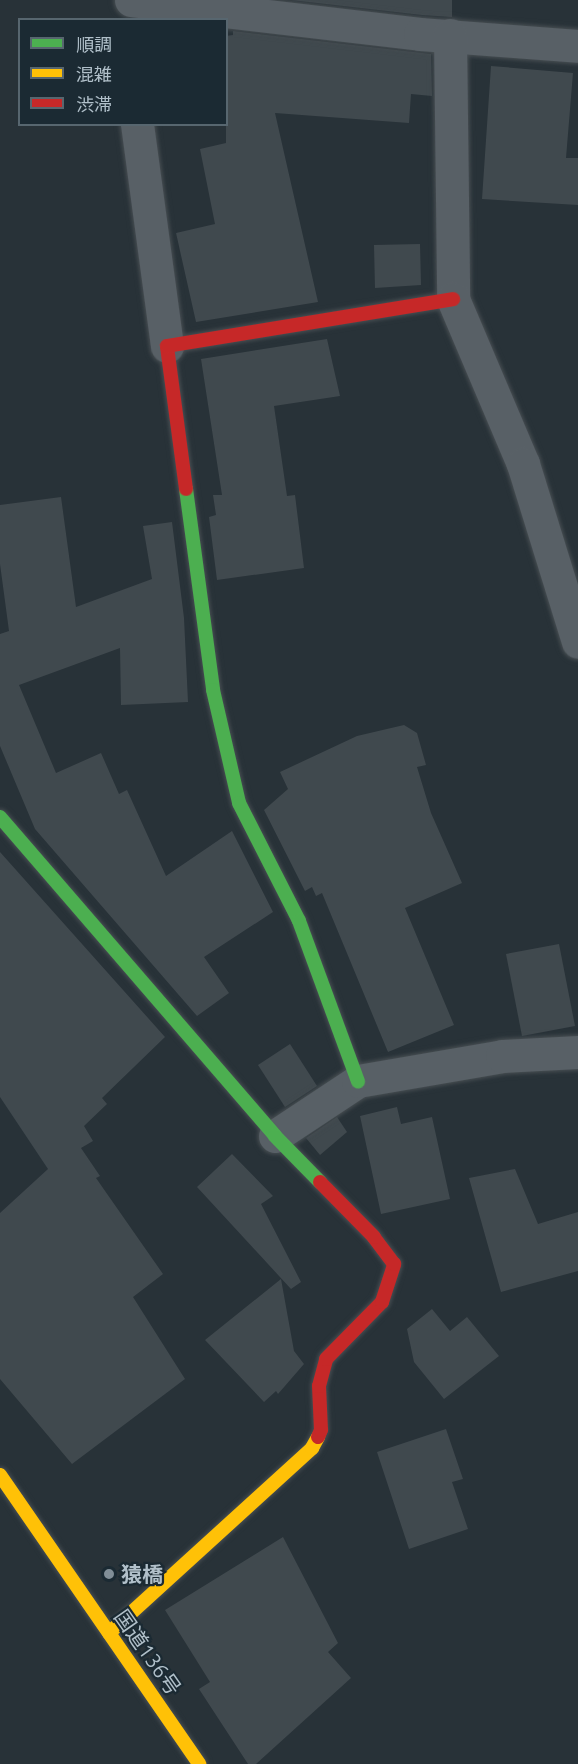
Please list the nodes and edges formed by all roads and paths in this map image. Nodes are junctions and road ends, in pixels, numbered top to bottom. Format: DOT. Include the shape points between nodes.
graph roads {
  1 [pos="120,0"];
  2 [pos="131,0"];
  3 [pos="122,18"];
  4 [pos="450,35"];
  5 [pos="578,46"];
  6 [pos="137,126"];
  7 [pos="453,299"];
  8 [pos="167,346"];
  9 [pos="578,642"];
  10 [pos="0,817"];
  11 [pos="578,1052"];
  12 [pos="358,1081"];
  13 [pos="275,1136"];
  14 [pos="0,1475"];
  15 [pos="109,1633"];
  16 [pos="200,1764"];
  1 -- 3 [label="street"];
  2 -- 4 [label="street" via="207,12"];
  4 -- 5 [label="street"];
  4 -- 7 [label="street"];
  6 -- 8 [label="street"];
  7 -- 8 [label="main road"];
  7 -- 9 [label="street" via="523,464"];
  8 -- 12 [label="main road" via="213,690 239,803 299,921"];
  10 -- 13 [label="main road"];
  11 -- 12 [label="street" via="502,1056"];
  12 -- 13 [label="street"];
  13 -- 15 [label="main road" via="374,1237 394,1264 391,1284 382,1302 327,1359 319,1386 321,1430 312,1448"];
  14 -- 15 [label="main road, 国道136号"];
  15 -- 16 [label="main road, 国道136号"];
}
